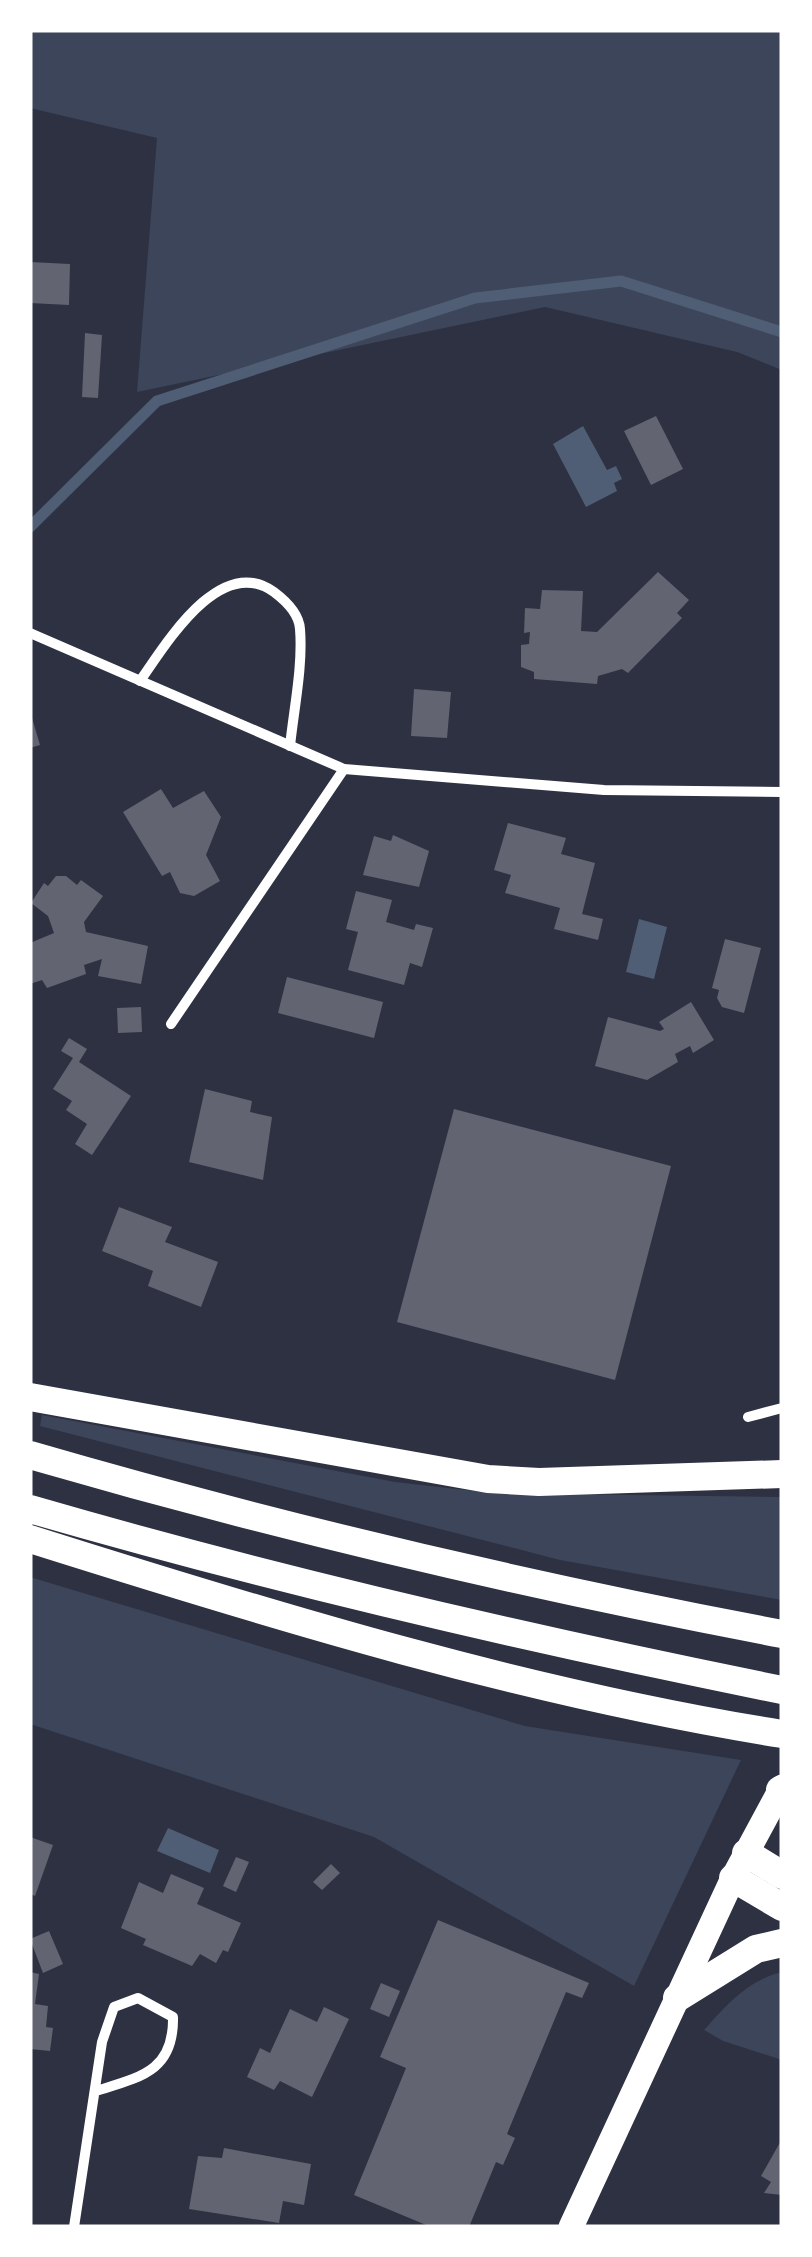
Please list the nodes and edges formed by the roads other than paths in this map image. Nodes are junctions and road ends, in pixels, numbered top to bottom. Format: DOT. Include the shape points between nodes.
graph roads {
  1 [pos="30,632"];
  2 [pos="140,681"];
  3 [pos="290,746"];
  4 [pos="344,769"];
  5 [pos="782,792"];
  6 [pos="171,1024"];
  7 [pos="30,1396"];
  8 [pos="782,1408"];
  9 [pos="748,1417"];
  10 [pos="30,1455"];
  11 [pos="782,1474"];
  12 [pos="30,1509"];
  13 [pos="30,1539"];
  14 [pos="782,1634"];
  15 [pos="782,1690"];
  16 [pos="782,1734"];
  17 [pos="781,1790"];
  18 [pos="746,1853"];
  19 [pos="782,1875"];
  20 [pos="732,1878"];
  21 [pos="782,1907"];
  22 [pos="782,1943"];
  23 [pos="676,1998"];
  24 [pos="96,2092"];
  25 [pos="74,2227"];
  26 [pos="572,2227"];
  1 -- 2 [label="street"];
  2 -- 3 [label="street"];
  2 -- 3 [label="street" via="174,633 214,594 234,582 265,586 287,601 300,625"];
  3 -- 4 [label="street"];
  4 -- 5 [label="street" via="604,790"];
  4 -- 6 [label="street"];
  7 -- 11 [label="highway" via="488,1478"];
  8 -- 9 [label="street"];
  10 -- 14 [label="highway" via="218,1509 547,1589"];
  12 -- 15 [label="highway" via="354,1597"];
  13 -- 16 [label="highway" via="450,1664 662,1715"];
  17 -- 18 [label="main road"];
  18 -- 19 [label="highway"];
  18 -- 20 [label="main road"];
  20 -- 21 [label="highway"];
  20 -- 23 [label="main road"];
  22 -- 23 [label="highway" via="756,1949"];
  23 -- 26 [label="main road"];
  24 -- 24 [label="street" via="114,2007 138,1998 173,2016 174,2042 160,2065"];
  24 -- 25 [label="street"];
}
